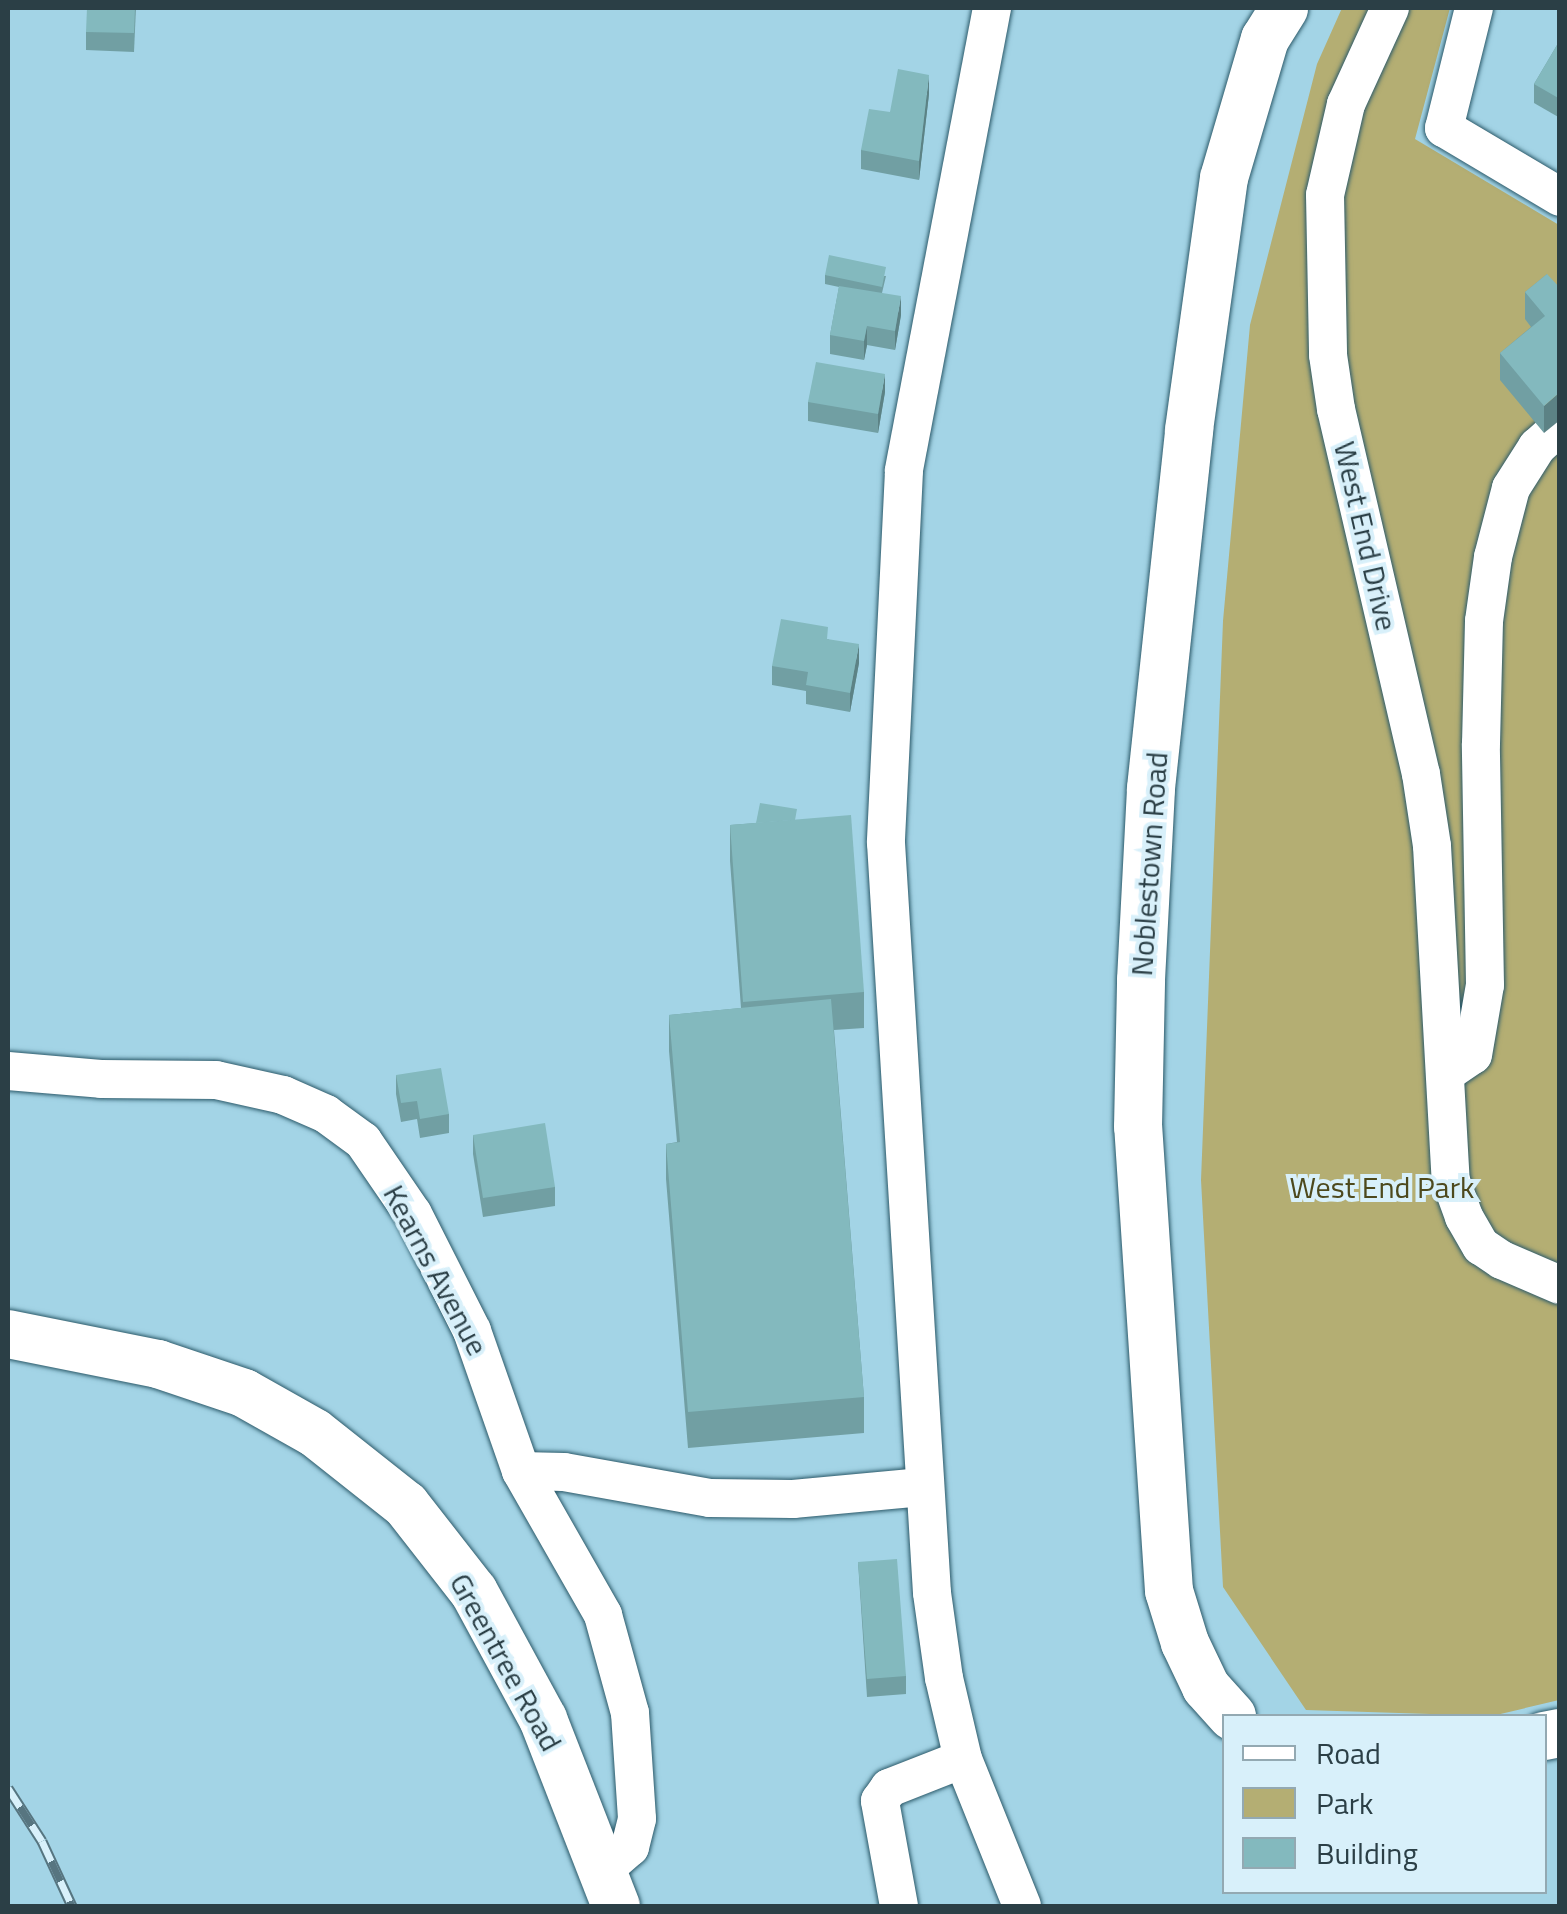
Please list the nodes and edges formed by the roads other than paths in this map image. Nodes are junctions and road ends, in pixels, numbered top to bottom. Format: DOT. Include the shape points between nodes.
graph roads {
  1 [pos="992,8"];
  2 [pos="1284,8"];
  3 [pos="1390,8"];
  4 [pos="1474,8"];
  5 [pos="1560,198"];
  6 [pos="1560,426"];
  7 [pos="8,1071"];
  8 [pos="1446,1074"];
  9 [pos="1560,1285"];
  10 [pos="8,1334"];
  11 [pos="521,1471"];
  12 [pos="922,1487"];
  13 [pos="1230,1714"];
  14 [pos="963,1759"];
  15 [pos="610,1888"];
  16 [pos="899,1906"];
  17 [pos="1022,1906"];
  1 -- 12 [label="street" via="904,471 886,843"];
  2 -- 13 [label="main road, Noblestown Road" via="1266,39 1224,178 1151,788 1141,980 1138,1127 1169,1591 1184,1643 1206,1687"];
  3 -- 8 [label="street, West End Drive" via="1338,132 1325,195 1324,315 1336,409 1421,774 1439,909"];
  4 -- 5 [label="street" via="1444,128"];
  6 -- 8 [label="street" via="1537,447 1511,488 1493,556 1480,744 1485,985 1472,1055"];
  7 -- 11 [label="street, Kearns Avenue" via="216,1080 284,1095 363,1141 413,1214 472,1331"];
  8 -- 9 [label="street, West End Drive" via="1452,1180 1464,1217 1481,1246"];
  10 -- 15 [label="main road, Greentree Road" via="158,1364 244,1393 315,1434 406,1505 474,1592 535,1703"];
  11 -- 12 [label="street" via="564,1472 710,1498 794,1499"];
  11 -- 15 [label="street, Kearns Avenue" via="603,1615 630,1713 637,1819"];
  12 -- 14 [label="street" via="944,1678"];
  14 -- 16 [label="street" via="888,1788 880,1801"];
  14 -- 17 [label="street"];
}
